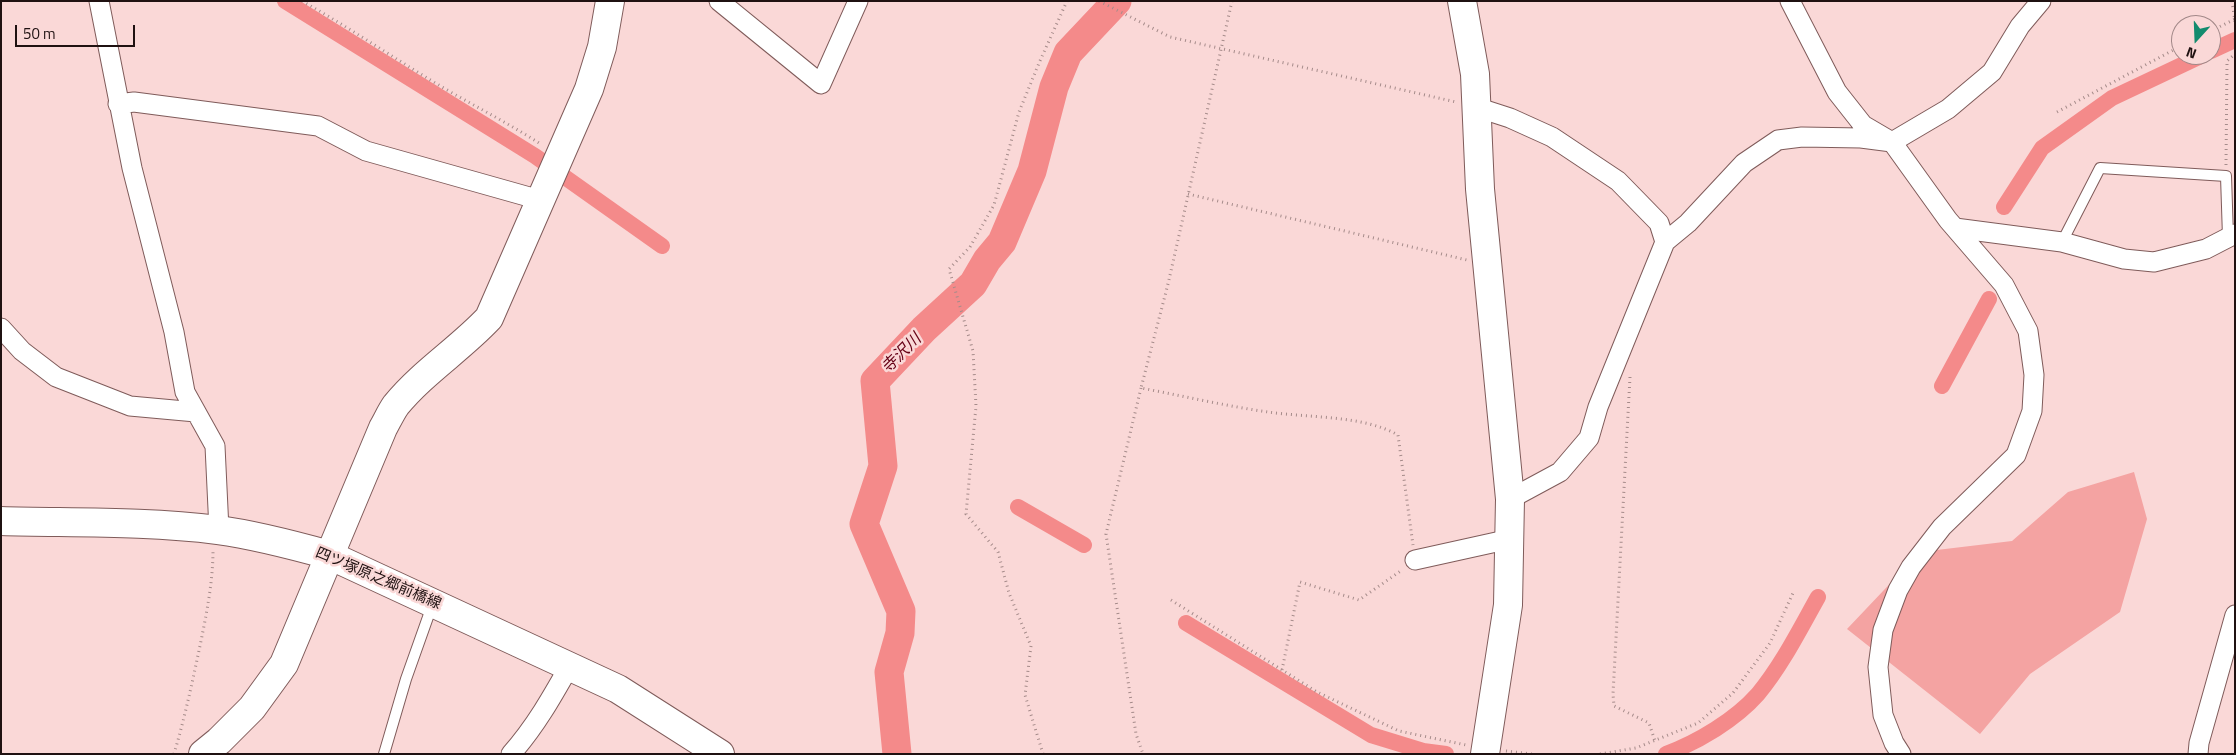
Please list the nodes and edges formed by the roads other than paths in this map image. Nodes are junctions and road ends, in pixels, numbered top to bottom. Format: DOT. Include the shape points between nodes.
graph roads {
  1 [pos="99,1"];
  2 [pos="610,1"];
  3 [pos="719,1"];
  4 [pos="858,1"];
  5 [pos="1462,1"];
  6 [pos="1790,1"];
  7 [pos="2041,1"];
  8 [pos="118,104"];
  9 [pos="1476,107"];
  10 [pos="1892,142"];
  11 [pos="551,173"];
  12 [pos="1954,228"];
  13 [pos="2231,236"];
  14 [pos="1665,242"];
  15 [pos="2062,242"];
  16 [pos="1,328"];
  17 [pos="196,412"];
  18 [pos="1510,499"];
  19 [pos="1,521"];
  20 [pos="216,530"];
  21 [pos="1510,539"];
  22 [pos="329,555"];
  23 [pos="1415,560"];
  24 [pos="433,602"];
  25 [pos="2235,615"];
  26 [pos="570,665"];
  27 [pos="1485,751"];
  28 [pos="203,754"];
  29 [pos="384,754"];
  30 [pos="511,754"];
  31 [pos="720,754"];
  32 [pos="1901,754"];
  33 [pos="2198,754"];
  1 -- 8 [label="street"];
  2 -- 11 [label="street" via="602,47 589,89"];
  3 -- 4 [label="street" via="821,84"];
  5 -- 9 [label="street" via="1475,74"];
  6 -- 10 [label="street" via="1837,92 1863,125"];
  7 -- 10 [label="street" via="2020,26 1992,72 1948,110"];
  8 -- 11 [label="street" via="134,102 318,126 366,151"];
  8 -- 17 [label="street" via="174,332 185,392"];
  9 -- 14 [label="street" via="1552,137 1618,181 1659,223"];
  9 -- 18 [label="street" via="1480,189"];
  10 -- 12 [label="street"];
  10 -- 14 [label="street" via="1802,136 1778,140 1744,163 1688,223"];
  11 -- 22 [label="street" via="488,318 395,406"];
  12 -- 15 [label="street"];
  12 -- 32 [label="street" via="2004,286 2028,331 2034,375 2032,411 2016,454 1942,527 1911,567 1898,590 1883,630 1878,667 1883,715"];
  13 -- 15 [label="street" via="2206,249 2154,262 2124,259"];
  13 -- 15 [label="lane" via="2226,176 2100,168"];
  14 -- 18 [label="street" via="1598,407 1589,438 1560,472"];
  16 -- 17 [label="street" via="22,351 56,377 130,406"];
  17 -- 20 [label="street" via="215,446"];
  18 -- 21 [label="street"];
  19 -- 20 [label="street, 四ツ塚原之郷前橋線" via="162,525"];
  20 -- 22 [label="street, 四ツ塚原之郷前橋線"];
  21 -- 23 [label="street"];
  21 -- 27 [label="street" via="1508,605"];
  22 -- 24 [label="street, 四ツ塚原之郷前橋線"];
  22 -- 28 [label="street" via="284,664 252,708"];
  24 -- 26 [label="street, 四ツ塚原之郷前橋線"];
  24 -- 29 [label="lane"];
  25 -- 33 [label="street"];
  26 -- 30 [label="street" via="549,703"];
  26 -- 31 [label="street, 四ツ塚原之郷前橋線" via="618,689"];
}
